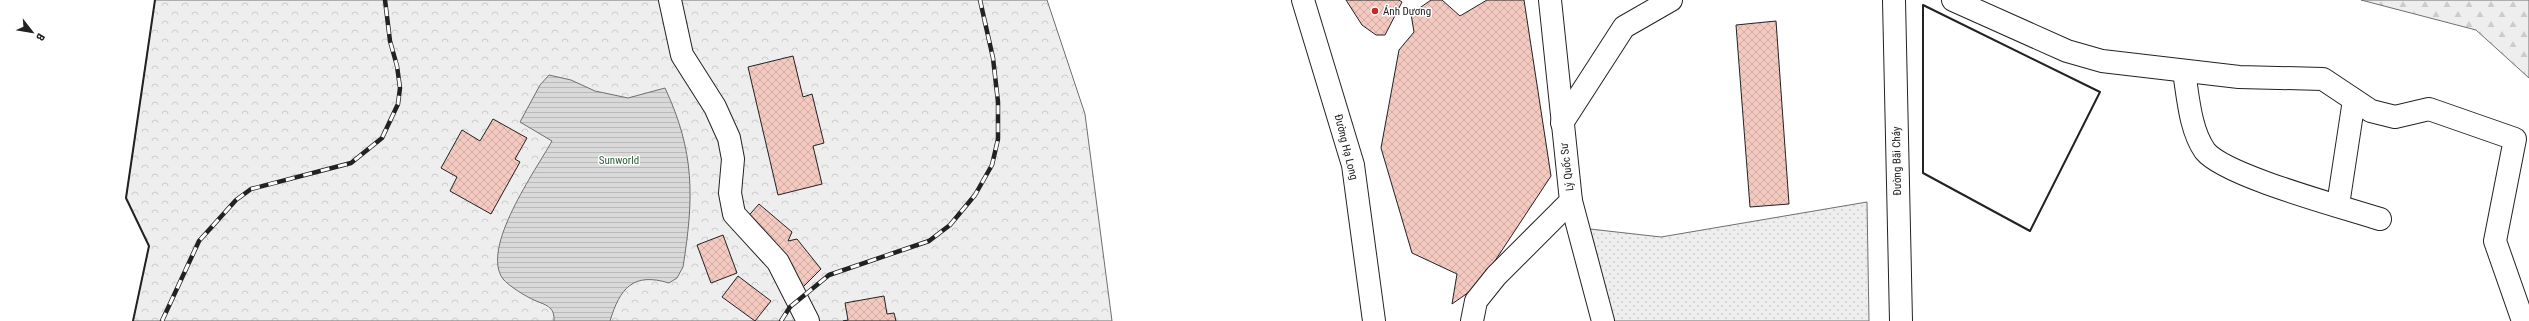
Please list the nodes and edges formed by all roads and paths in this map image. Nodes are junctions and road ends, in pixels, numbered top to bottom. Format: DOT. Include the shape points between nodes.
graph roads {
  1 [pos="670,0"];
  2 [pos="1303,0"];
  3 [pos="1550,0"];
  4 [pos="1671,0"];
  5 [pos="1894,0"];
  6 [pos="1953,0"];
  7 [pos="2184,72"];
  8 [pos="2354,100"];
  9 [pos="1562,123"];
  10 [pos="1571,202"];
  11 [pos="2338,205"];
  12 [pos="2380,219"];
  13 [pos="808,321"];
  14 [pos="1374,321"];
  15 [pos="1472,321"];
  16 [pos="1603,321"];
  17 [pos="1901,321"];
  18 [pos="2523,321"];
  1 -- 13 [label="street" via="682,55 715,107 729,138 733,159 730,193 734,214 778,262"];
  2 -- 14 [label="street, Đường Hạ Long" via="1353,165"];
  3 -- 9 [label="street, Lý Quốc Sư"];
  4 -- 9 [label="street" via="1624,27"];
  5 -- 17 [label="street, Đường Bãi Cháy"];
  6 -- 7 [label="street" via="2067,51 2102,61"];
  7 -- 8 [label="street" via="2239,77 2323,79"];
  7 -- 11 [label="street" via="2198,138 2205,151 2216,161 2251,177"];
  8 -- 11 [label="street"];
  8 -- 18 [label="street" via="2370,111 2395,117 2429,109 2515,139 2495,241"];
  9 -- 10 [label="street, Lý Quốc Sư"];
  10 -- 15 [label="street, Lý Quốc Sư" via="1496,276 1476,301"];
  10 -- 16 [label="street"];
  11 -- 12 [label="street"];
}
